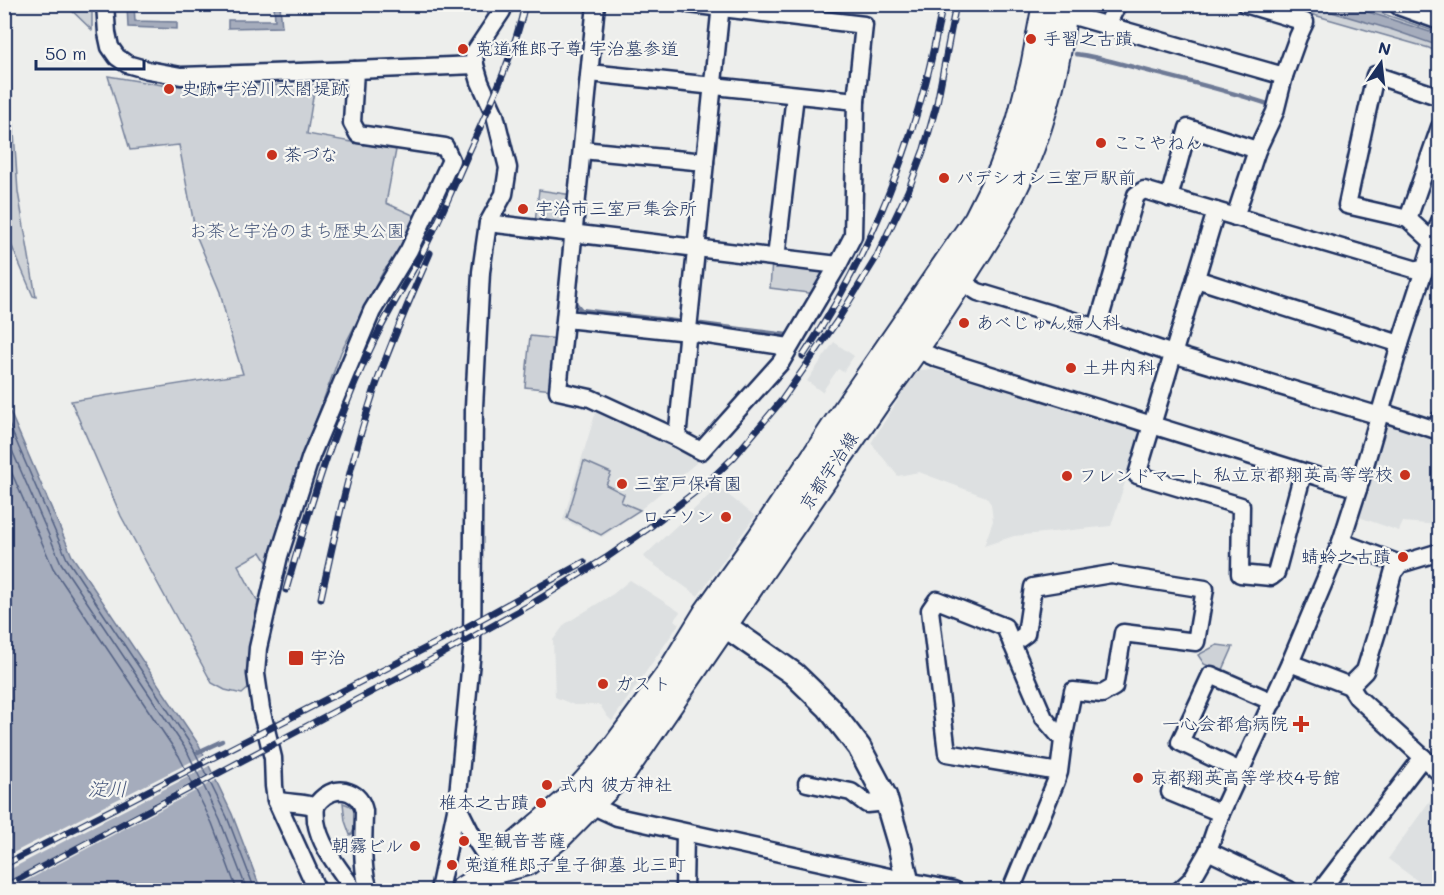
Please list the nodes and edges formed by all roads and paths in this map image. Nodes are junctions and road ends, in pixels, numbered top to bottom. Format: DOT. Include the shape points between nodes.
graph roads {
  1 [pos="105,4"];
  2 [pos="502,4"];
  3 [pos="596,4"];
  4 [pos="689,4"];
  5 [pos="1118,4"];
  6 [pos="1245,4"];
  7 [pos="1401,4"];
  8 [pos="721,6"];
  9 [pos="1058,7"];
  10 [pos="1440,18"];
  11 [pos="1106,26"];
  12 [pos="475,65"];
  13 [pos="355,70"];
  14 [pos="590,73"];
  15 [pos="1284,76"];
  16 [pos="713,86"];
  17 [pos="795,95"];
  18 [pos="1440,97"];
  19 [pos="856,101"];
  20 [pos="1440,128"];
  21 [pos="582,150"];
  22 [pos="1257,150"];
  23 [pos="705,162"];
  24 [pos="1169,198"];
  25 [pos="1216,211"];
  26 [pos="1235,217"];
  27 [pos="1408,219"];
  28 [pos="488,223"];
  29 [pos="574,233"];
  30 [pos="1437,233"];
  31 [pos="696,248"];
  32 [pos="776,258"];
  33 [pos="838,265"];
  34 [pos="1424,272"];
  35 [pos="1196,279"];
  36 [pos="960,281"];
  37 [pos="566,319"];
  38 [pos="1097,328"];
  39 [pos="688,332"];
  40 [pos="907,342"];
  41 [pos="1400,344"];
  42 [pos="789,347"];
  43 [pos="1173,354"];
  44 [pos="1380,414"];
  45 [pos="1440,419"];
  46 [pos="1152,425"];
  47 [pos="677,438"];
  48 [pos="1303,472"];
  49 [pos="1358,489"];
  50 [pos="1341,542"];
  51 [pos="1440,552"];
  52 [pos="1400,564"];
  53 [pos="716,619"];
  54 [pos="1012,644"];
  55 [pos="1290,663"];
  56 [pos="1350,686"];
  57 [pos="1273,702"];
  58 [pos="1063,740"];
  59 [pos="1423,757"];
  60 [pos="1240,771"];
  61 [pos="1059,772"];
  62 [pos="1440,773"];
  63 [pos="807,783"];
  64 [pos="1170,792"];
  65 [pos="276,800"];
  66 [pos="887,802"];
  67 [pos="457,805"];
  68 [pos="591,805"];
  69 [pos="316,807"];
  70 [pos="1221,813"];
  71 [pos="471,833"];
  72 [pos="685,833"];
  73 [pos="450,838"];
  74 [pos="1208,851"];
  75 [pos="495,870"];
  76 [pos="907,882"];
  77 [pos="936,889"];
  78 [pos="316,891"];
  79 [pos="354,891"];
  80 [pos="370,891"];
  81 [pos="439,891"];
  82 [pos="463,891"];
  83 [pos="684,891"];
  84 [pos="954,891"];
  85 [pos="1011,891"];
  86 [pos="1180,891"];
  87 [pos="1289,891"];
  88 [pos="1321,891"];
  1 -- 13 [label="street" via="110,47 127,64 148,70 181,76"];
  2 -- 12 [label="street" via="502,11 474,53"];
  3 -- 14 [label="street"];
  4 -- 8 [label="street"];
  5 -- 11 [label="street"];
  6 -- 15 [label="street" via="1305,22"];
  7 -- 10 [label="street"];
  8 -- 16 [label="street"];
  8 -- 19 [label="street" via="864,25"];
  9 -- 11 [label="street"];
  9 -- 36 [label="main road, 京都宇治線" via="1057,54 1046,104 1023,169 994,227"];
  9 -- 40 [label="main road, 京都宇治線" via="1002,170"];
  11 -- 15 [label="street"];
  12 -- 13 [label="street"];
  12 -- 28 [label="street" via="495,115 508,168 504,194"];
  13 -- 65 [label="street" via="352,123 358,134 445,147 451,160 409,250 367,322 311,456 279,556 258,648 256,675 273,758"];
  14 -- 16 [label="street"];
  14 -- 21 [label="street"];
  15 -- 22 [label="street" via="1275,112"];
  16 -- 17 [label="street"];
  16 -- 23 [label="street"];
  17 -- 19 [label="street"];
  17 -- 32 [label="street"];
  18 -- 27 [label="street" via="1376,75 1347,206"];
  19 -- 33 [label="street" via="853,236"];
  20 -- 27 [label="street"];
  21 -- 23 [label="street"];
  21 -- 29 [label="street"];
  22 -- 24 [label="street" via="1188,128"];
  22 -- 26 [label="street"];
  23 -- 31 [label="street"];
  24 -- 25 [label="street"];
  24 -- 38 [label="street" via="1144,190 1136,195"];
  25 -- 26 [label="street"];
  25 -- 35 [label="street"];
  26 -- 34 [label="street"];
  27 -- 30 [label="street"];
  28 -- 29 [label="street"];
  28 -- 67 [label="street" via="481,272 474,406 472,650"];
  29 -- 31 [label="street"];
  29 -- 37 [label="street"];
  30 -- 34 [label="street"];
  31 -- 32 [label="street"];
  31 -- 39 [label="street"];
  32 -- 33 [label="street"];
  33 -- 42 [label="street"];
  34 -- 41 [label="street"];
  35 -- 41 [label="street"];
  35 -- 43 [label="street"];
  36 -- 38 [label="street" via="978,292"];
  36 -- 40 [label="main road, 京都宇治線"];
  37 -- 39 [label="street"];
  37 -- 47 [label="street" via="558,392 590,398"];
  38 -- 43 [label="street"];
  39 -- 42 [label="street"];
  39 -- 47 [label="street"];
  40 -- 46 [label="street" via="936,358"];
  40 -- 53 [label="main road, 京都宇治線"];
  41 -- 44 [label="street"];
  42 -- 47 [label="street" via="781,362 701,451"];
  43 -- 44 [label="street"];
  43 -- 46 [label="street"];
  44 -- 45 [label="street" via="1436,430"];
  44 -- 49 [label="street"];
  46 -- 48 [label="street"];
  46 -- 48 [label="street" via="1137,475 1241,506 1240,574 1271,577 1276,573"];
  48 -- 49 [label="street"];
  49 -- 50 [label="street"];
  50 -- 52 [label="street"];
  50 -- 55 [label="street"];
  51 -- 52 [label="street"];
  52 -- 56 [label="street" via="1393,573 1365,671"];
  53 -- 66 [label="street" via="794,674 828,707 859,747"];
  53 -- 68 [label="main road, 京都宇治線" via="625,770"];
  53 -- 75 [label="main road, 京都宇治線" via="608,758 573,797 512,849"];
  54 -- 58 [label="street" via="1044,718"];
  54 -- 58 [label="street" via="1026,634 1033,587 1111,574 1205,589 1196,642 1123,633 1114,687 1102,694 1073,691"];
  54 -- 61 [label="street" via="1005,627 937,600 930,610 947,753"];
  55 -- 56 [label="street"];
  55 -- 57 [label="street"];
  56 -- 59 [label="street" via="1358,698"];
  57 -- 60 [label="street"];
  57 -- 60 [label="street" via="1211,675 1180,742"];
  58 -- 61 [label="street"];
  59 -- 62 [label="street"];
  59 -- 88 [label="street"];
  60 -- 70 [label="street"];
  61 -- 85 [label="street"];
  63 -- 66 [label="street" via="850,792 867,804"];
  64 -- 70 [label="street"];
  65 -- 69 [label="street"];
  65 -- 78 [label="street"];
  66 -- 76 [label="street"];
  67 -- 71 [label="street"];
  67 -- 73 [label="street"];
  68 -- 72 [label="street" via="617,817"];
  68 -- 75 [label="main road, 京都宇治線" via="527,862"];
  69 -- 79 [label="street" via="316,823 323,842"];
  69 -- 80 [label="street" via="323,797 337,791 351,792 363,804 365,873"];
  70 -- 74 [label="street"];
  71 -- 73 [label="street" via="462,831"];
  71 -- 75 [label="street"];
  72 -- 76 [label="street"];
  72 -- 83 [label="street"];
  73 -- 81 [label="street"];
  74 -- 86 [label="street"];
  74 -- 87 [label="street"];
  75 -- 82 [label="main road, 京都宇治線"];
  76 -- 77 [label="street"];
  77 -- 84 [label="street"];
}
